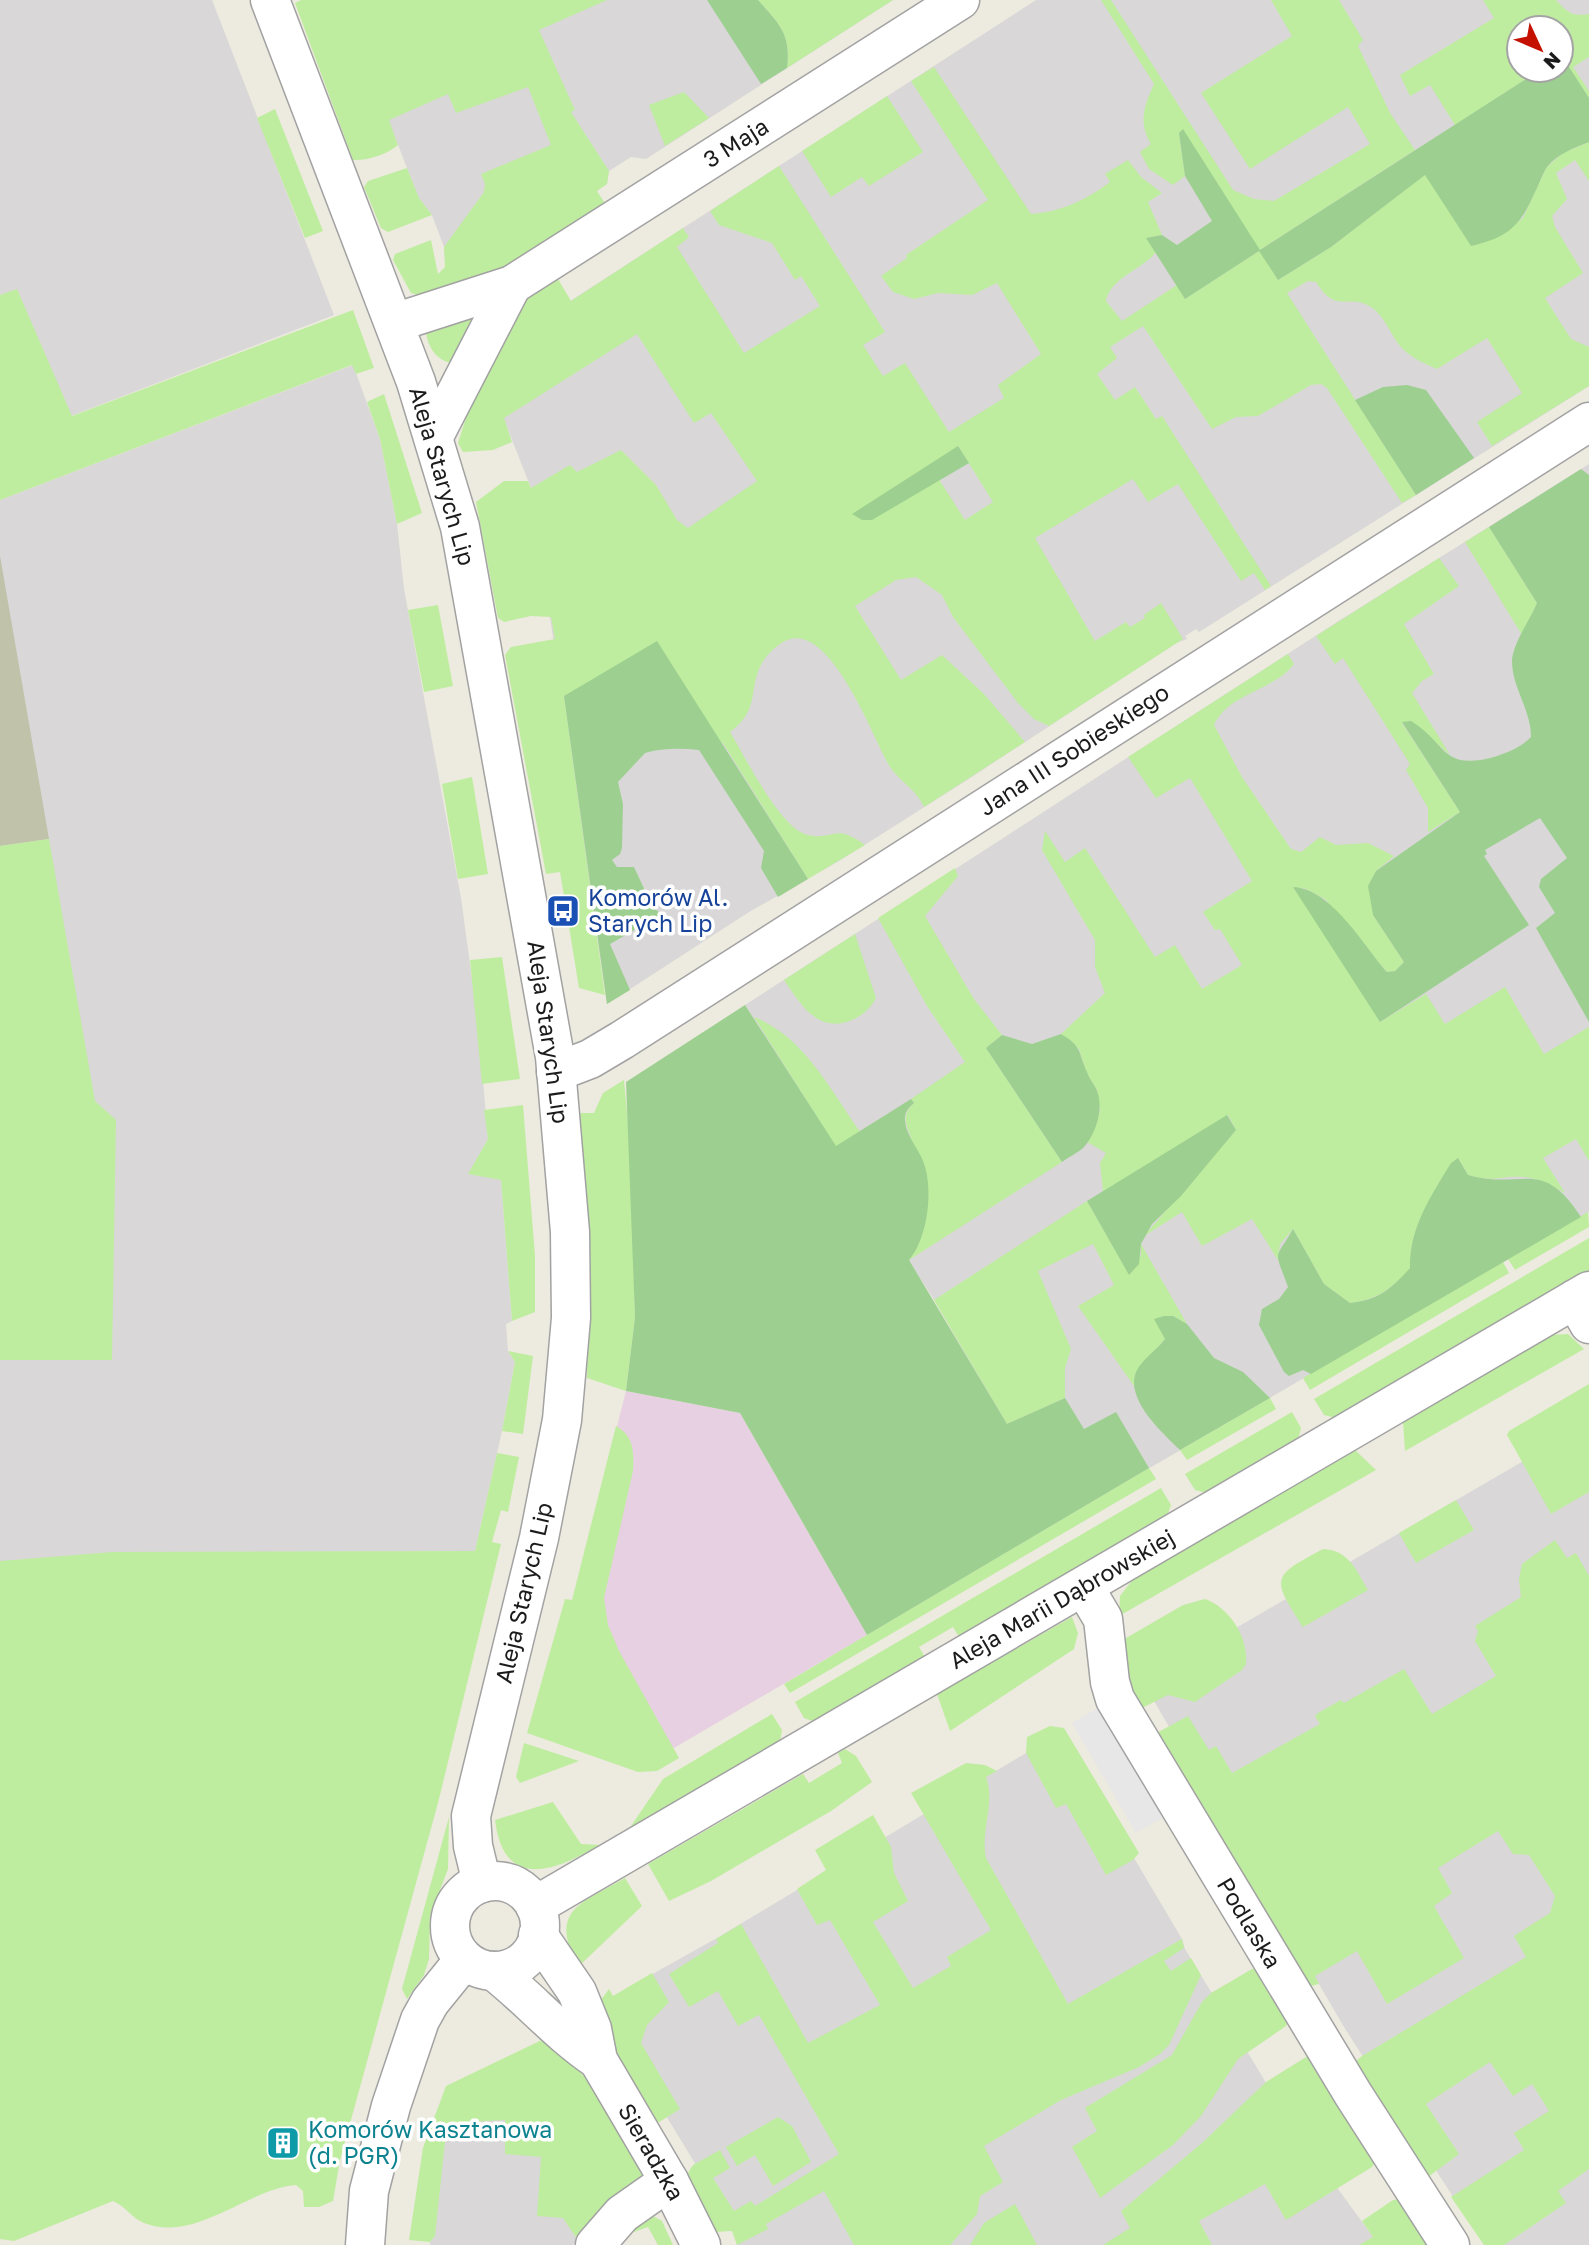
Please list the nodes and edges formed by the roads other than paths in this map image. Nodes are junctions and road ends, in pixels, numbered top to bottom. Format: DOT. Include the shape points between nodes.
graph roads {
  1 [pos="270,0"];
  2 [pos="960,0"];
  3 [pos="512,285"];
  4 [pos="394,323"];
  5 [pos="1589,422"];
  6 [pos="435,434"];
  7 [pos="556,1072"];
  8 [pos="1584,1305"];
  9 [pos="1084,1587"];
  10 [pos="482,1883"];
  11 [pos="537,1921"];
  12 [pos="479,1965"];
  13 [pos="598,2060"];
  14 [pos="669,2181"];
  15 [pos="365,2245"];
  16 [pos="595,2245"];
  17 [pos="701,2245"];
  18 [pos="1450,2245"];
  1 -- 4 [label="street, Aleja Starych Lip"];
  2 -- 3 [label="street, 3 Maja"];
  3 -- 4 [label="street, 3 Maja"];
  3 -- 6 [label="street"];
  4 -- 6 [label="street, Aleja Starych Lip"];
  5 -- 7 [label="street, Jana III Sobieskiego" via="622,1040"];
  6 -- 7 [label="street, Aleja Starych Lip" via="474,590"];
  7 -- 10 [label="street, Aleja Starych Lip" via="570,1232 571,1318 562,1419 539,1538 473,1807 471,1832"];
  8 -- 9 [label="street, Aleja Marii Dąbrowskiej"];
  9 -- 11 [label="street, Aleja Marii Dąbrowskiej"];
  9 -- 18 [label="street, Podlaska" via="1103,1619 1115,1699 1353,2094"];
  10 -- 11 [label="street" via="513,1885 526,1894"];
  10 -- 12 [label="street" via="467,1890 450,1916 452,1940"];
  11 -- 12 [label="street" via="524,1960 510,1969"];
  11 -- 13 [label="street, Sieradzka" via="581,2002"];
  12 -- 13 [label="street, Sieradzka" via="519,1991 565,2038"];
  12 -- 15 [label="street" via="429,2002 420,2020 369,2191"];
  13 -- 14 [label="street, Sieradzka"];
  14 -- 16 [label="street" via="622,2214"];
  14 -- 17 [label="street, Sieradzka"];
}
